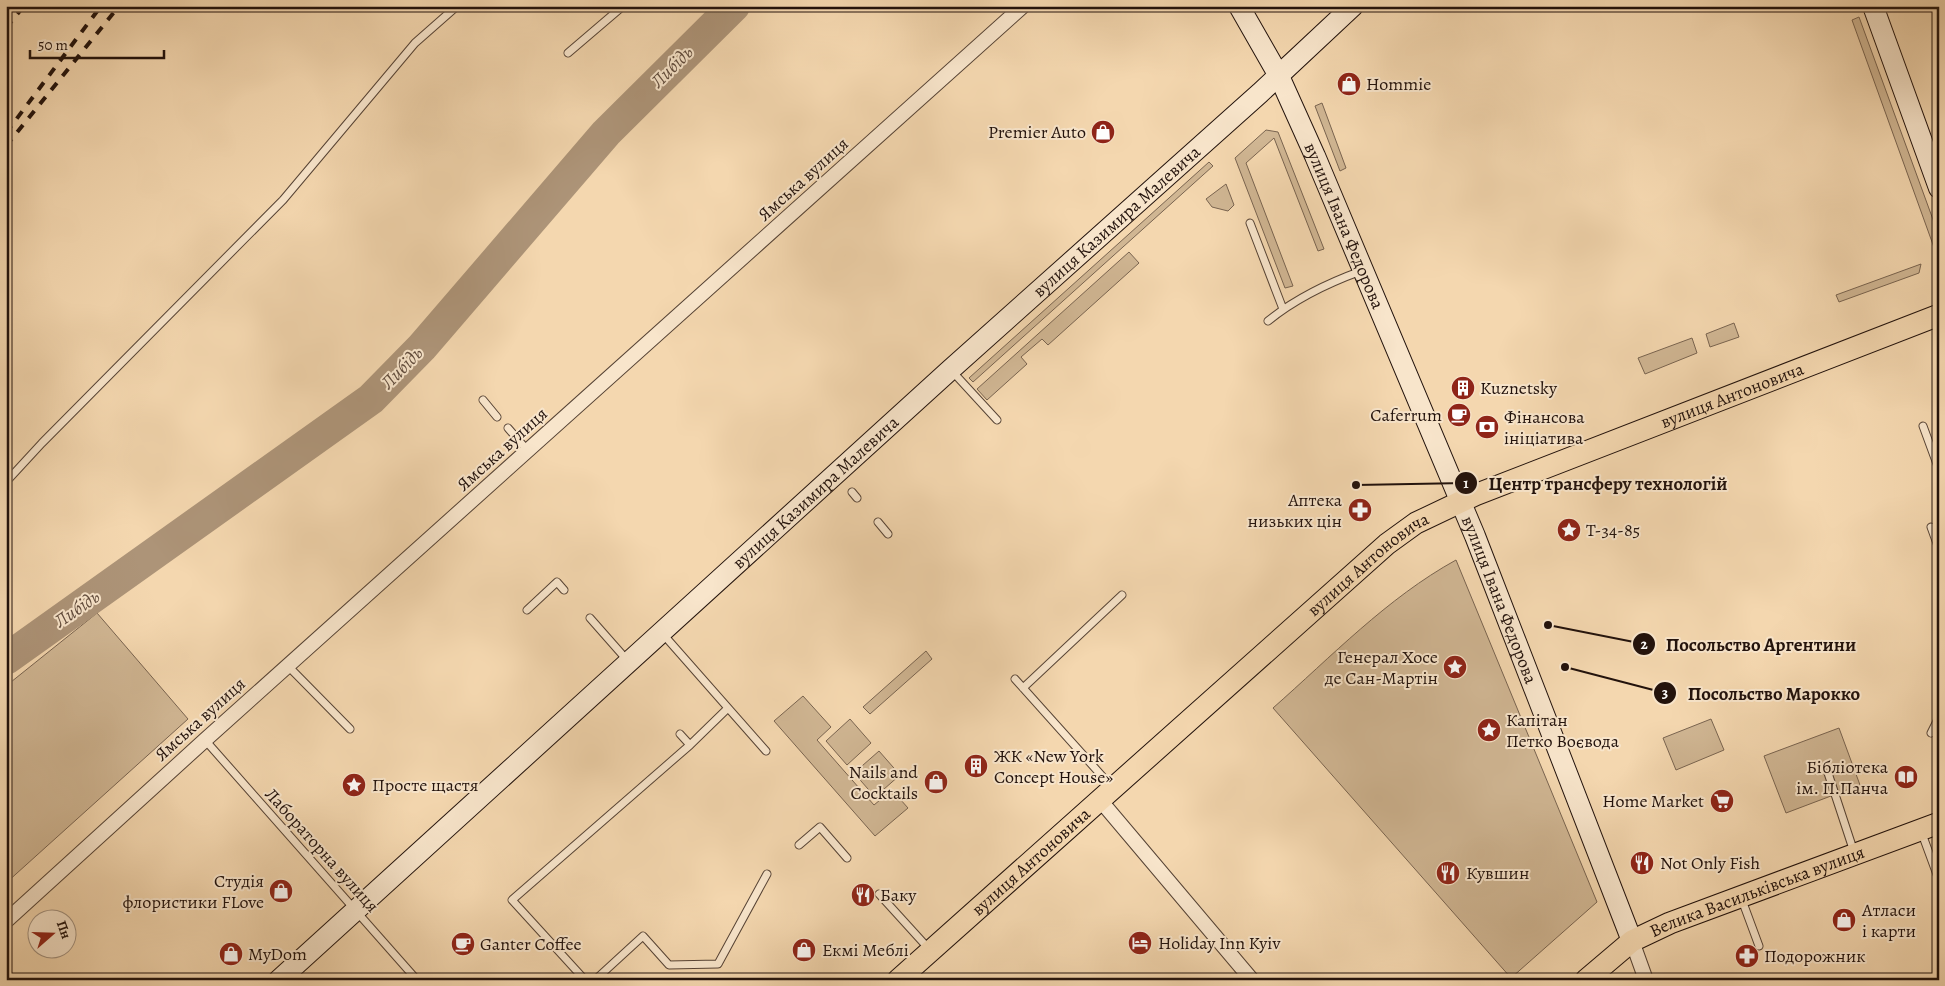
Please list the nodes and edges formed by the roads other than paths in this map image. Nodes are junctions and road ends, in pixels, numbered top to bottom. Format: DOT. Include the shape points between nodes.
graph roads {
  1 [pos="457,6"];
  2 [pos="623,6"];
  3 [pos="1023,6"];
  4 [pos="1239,6"];
  5 [pos="1353,6"];
  6 [pos="1873,6"];
  7 [pos="568,53"];
  8 [pos="1279,76"];
  9 [pos="1939,188"];
  10 [pos="1250,223"];
  11 [pos="1362,270"];
  12 [pos="1283,309"];
  13 [pos="1939,315"];
  14 [pos="1268,321"];
  15 [pos="950,370"];
  16 [pos="483,400"];
  17 [pos="497,417"];
  18 [pos="997,420"];
  19 [pos="1923,426"];
  20 [pos="508,428"];
  21 [pos="528,451"];
  22 [pos="1938,465"];
  23 [pos="6,482"];
  24 [pos="1460,501"];
  25 [pos="878,522"];
  26 [pos="1931,527"];
  27 [pos="888,534"];
  28 [pos="1939,549"];
  29 [pos="564,590"];
  30 [pos="1122,595"];
  31 [pos="527,610"];
  32 [pos="590,618"];
  33 [pos="662,633"];
  34 [pos="629,662"];
  35 [pos="288,666"];
  36 [pos="1015,679"];
  37 [pos="1023,688"];
  38 [pos="728,708"];
  39 [pos="1939,717"];
  40 [pos="350,729"];
  41 [pos="1930,733"];
  42 [pos="680,734"];
  43 [pos="205,740"];
  44 [pos="690,745"];
  45 [pos="766,751"];
  46 [pos="1828,773"];
  47 [pos="1106,794"];
  48 [pos="1930,826"];
  49 [pos="799,845"];
  50 [pos="1855,855"];
  51 [pos="847,858"];
  52 [pos="767,874"];
  53 [pos="1939,880"];
  54 [pos="879,894"];
  55 [pos="1741,897"];
  56 [pos="356,911"];
  57 [pos="6,921"];
  58 [pos="1632,941"];
  59 [pos="1760,946"];
  60 [pos="930,951"];
  61 [pos="279,980"];
  62 [pos="417,980"];
  63 [pos="585,980"];
  64 [pos="595,980"];
  65 [pos="898,980"];
  66 [pos="1252,980"];
  67 [pos="1586,980"];
  68 [pos="1646,980"];
  1 -- 23 [label="lane" via="415,43 283,200"];
  2 -- 7 [label="lane"];
  3 -- 21 [label="street, Ямська вулиця"];
  4 -- 8 [label="main road, вулиця Івана Федорова"];
  5 -- 8 [label="main road, вулиця Казимира Малевича"];
  6 -- 9 [label="main road"];
  8 -- 11 [label="main road, вулиця Івана Федорова"];
  8 -- 15 [label="main road, вулиця Казимира Малевича"];
  10 -- 12 [label="lane"];
  11 -- 12 [label="lane"];
  11 -- 24 [label="main road, вулиця Івана Федорова"];
  12 -- 14 [label="lane"];
  13 -- 24 [label="main road, вулиця Антоновича"];
  15 -- 18 [label="lane"];
  15 -- 33 [label="main road, вулиця Казимира Малевича"];
  16 -- 17 [label="lane"];
  19 -- 22 [label="lane"];
  20 -- 21 [label="lane"];
  21 -- 35 [label="street, Ямська вулиця"];
  24 -- 47 [label="main road, вулиця Антоновича" via="1416,523 1387,544"];
  24 -- 58 [label="main road, вулиця Івана Федорова"];
  25 -- 27 [label="lane"];
  26 -- 28 [label="lane"];
  29 -- 31 [label="lane" via="557,582"];
  30 -- 37 [label="lane"];
  32 -- 34 [label="lane"];
  33 -- 34 [label="main road, вулиця Казимира Малевича"];
  33 -- 38 [label="lane"];
  34 -- 56 [label="main road, вулиця Казимира Малевича"];
  35 -- 40 [label="lane"];
  35 -- 43 [label="street, Ямська вулиця"];
  36 -- 37 [label="lane"];
  37 -- 47 [label="lane"];
  38 -- 44 [label="lane"];
  38 -- 45 [label="lane"];
  39 -- 41 [label="lane"];
  42 -- 44 [label="lane"];
  43 -- 56 [label="lane, Лабораторна вулиця"];
  43 -- 57 [label="street, Ямська вулиця"];
  44 -- 63 [label="lane" via="512,900"];
  46 -- 50 [label="lane"];
  47 -- 60 [label="main road, вулиця Антоновича"];
  47 -- 66 [label="street"];
  48 -- 50 [label="main road, Велика Васильківська вулиця"];
  48 -- 53 [label="lane"];
  49 -- 51 [label="lane" via="820,827"];
  50 -- 55 [label="main road, Велика Васильківська вулиця"];
  52 -- 64 [label="lane" via="718,964 669,965 643,936"];
  54 -- 60 [label="lane"];
  55 -- 58 [label="main road, Велика Васильківська вулиця"];
  55 -- 59 [label="lane"];
  56 -- 61 [label="main road, вулиця Казимира Малевича"];
  56 -- 62 [label="lane, Лабораторна вулиця"];
  58 -- 67 [label="main road, Велика Васильківська вулиця"];
  58 -- 68 [label="street, вулиця Івана Федорова"];
  60 -- 65 [label="main road, вулиця Антоновича"];
}
